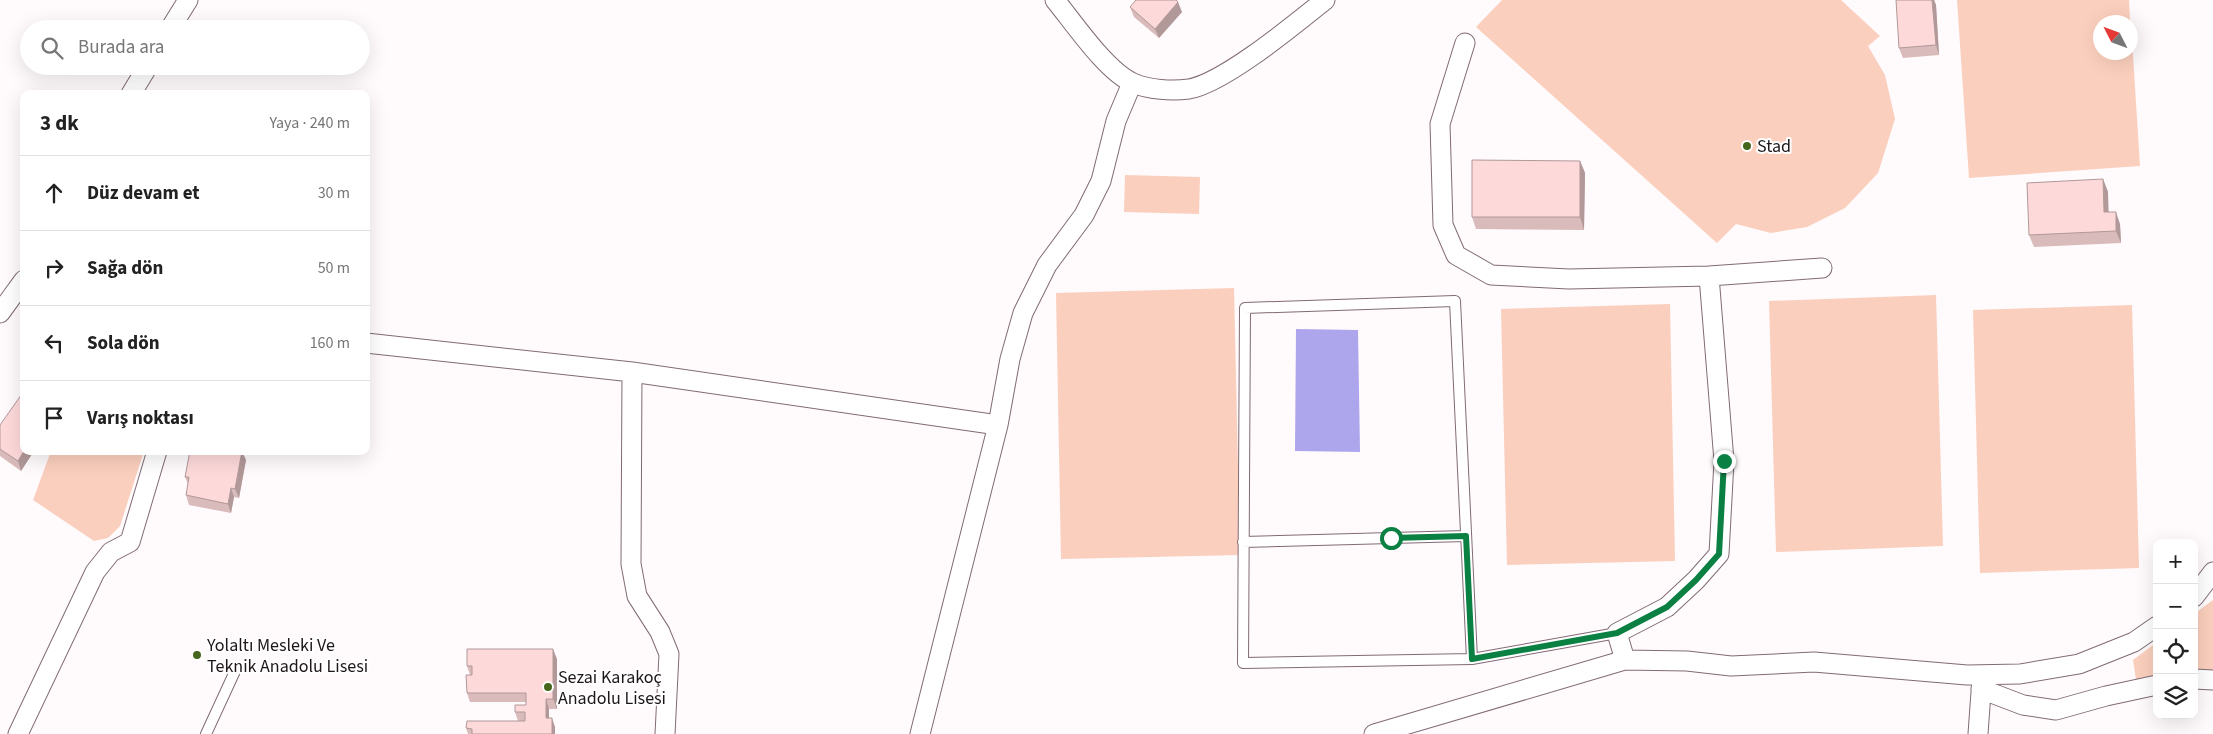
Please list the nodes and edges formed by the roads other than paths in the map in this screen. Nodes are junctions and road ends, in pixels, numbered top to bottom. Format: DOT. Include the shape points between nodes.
graph roads {
  1 [pos="188,0"];
  2 [pos="1055,0"];
  3 [pos="1325,0"];
  4 [pos="176,20"];
  5 [pos="1465,43"];
  6 [pos="143,75"];
  7 [pos="1132,83"];
  8 [pos="133,90"];
  9 [pos="1822,268"];
  10 [pos="1708,276"];
  11 [pos="20,286"];
  12 [pos="0,314"];
  13 [pos="370,343"];
  14 [pos="632,372"];
  15 [pos="998,425"];
  16 [pos="156,455"];
  17 [pos="1466,536"];
  18 [pos="1243,542"];
  19 [pos="2213,572"];
  20 [pos="2198,593"];
  21 [pos="2153,629"];
  22 [pos="1617,633"];
  23 [pos="1472,659"];
  24 [pos="1625,660"];
  25 [pos="236,669"];
  26 [pos="2198,679"];
  27 [pos="2213,680"];
  28 [pos="1981,682"];
  29 [pos="2153,686"];
  30 [pos="18,734"];
  31 [pos="206,734"];
  32 [pos="665,734"];
  33 [pos="920,734"];
  34 [pos="1374,734"];
  35 [pos="1978,734"];
  1 -- 4 [label="street"];
  2 -- 7 [label="street" via="1095,50"];
  3 -- 7 [label="street" via="1225,74 1190,89 1161,89"];
  5 -- 10 [label="street" via="1440,124 1443,225 1456,255 1491,274 1569,279"];
  6 -- 8 [label="street"];
  7 -- 15 [label="street" via="1116,122 1101,181 1084,215 1047,265 1023,313 1010,359"];
  9 -- 10 [label="street"];
  10 -- 22 [label="street" via="1724,461 1719,554 1667,607"];
  11 -- 12 [label="street"];
  13 -- 14 [label="street"];
  14 -- 15 [label="street"];
  14 -- 32 [label="street" via="631,564 637,596 670,654"];
  15 -- 33 [label="street"];
  16 -- 30 [label="street" via="130,542 112,552 95,572"];
  17 -- 18 [label="lane"];
  17 -- 18 [label="lane" via="1455,302 1245,308"];
  17 -- 23 [label="lane"];
  18 -- 23 [label="lane" via="1242,663"];
  19 -- 20 [label="street"];
  21 -- 28 [label="street" via="2134,642 2079,664"];
  22 -- 23 [label="lane"];
  22 -- 24 [label="street"];
  24 -- 28 [label="street" via="1687,661 1731,666 1814,662"];
  24 -- 34 [label="street"];
  25 -- 31 [label="lane"];
  26 -- 27 [label="street"];
  28 -- 29 [label="street" via="2023,705 2056,710"];
  28 -- 35 [label="street"];
}
